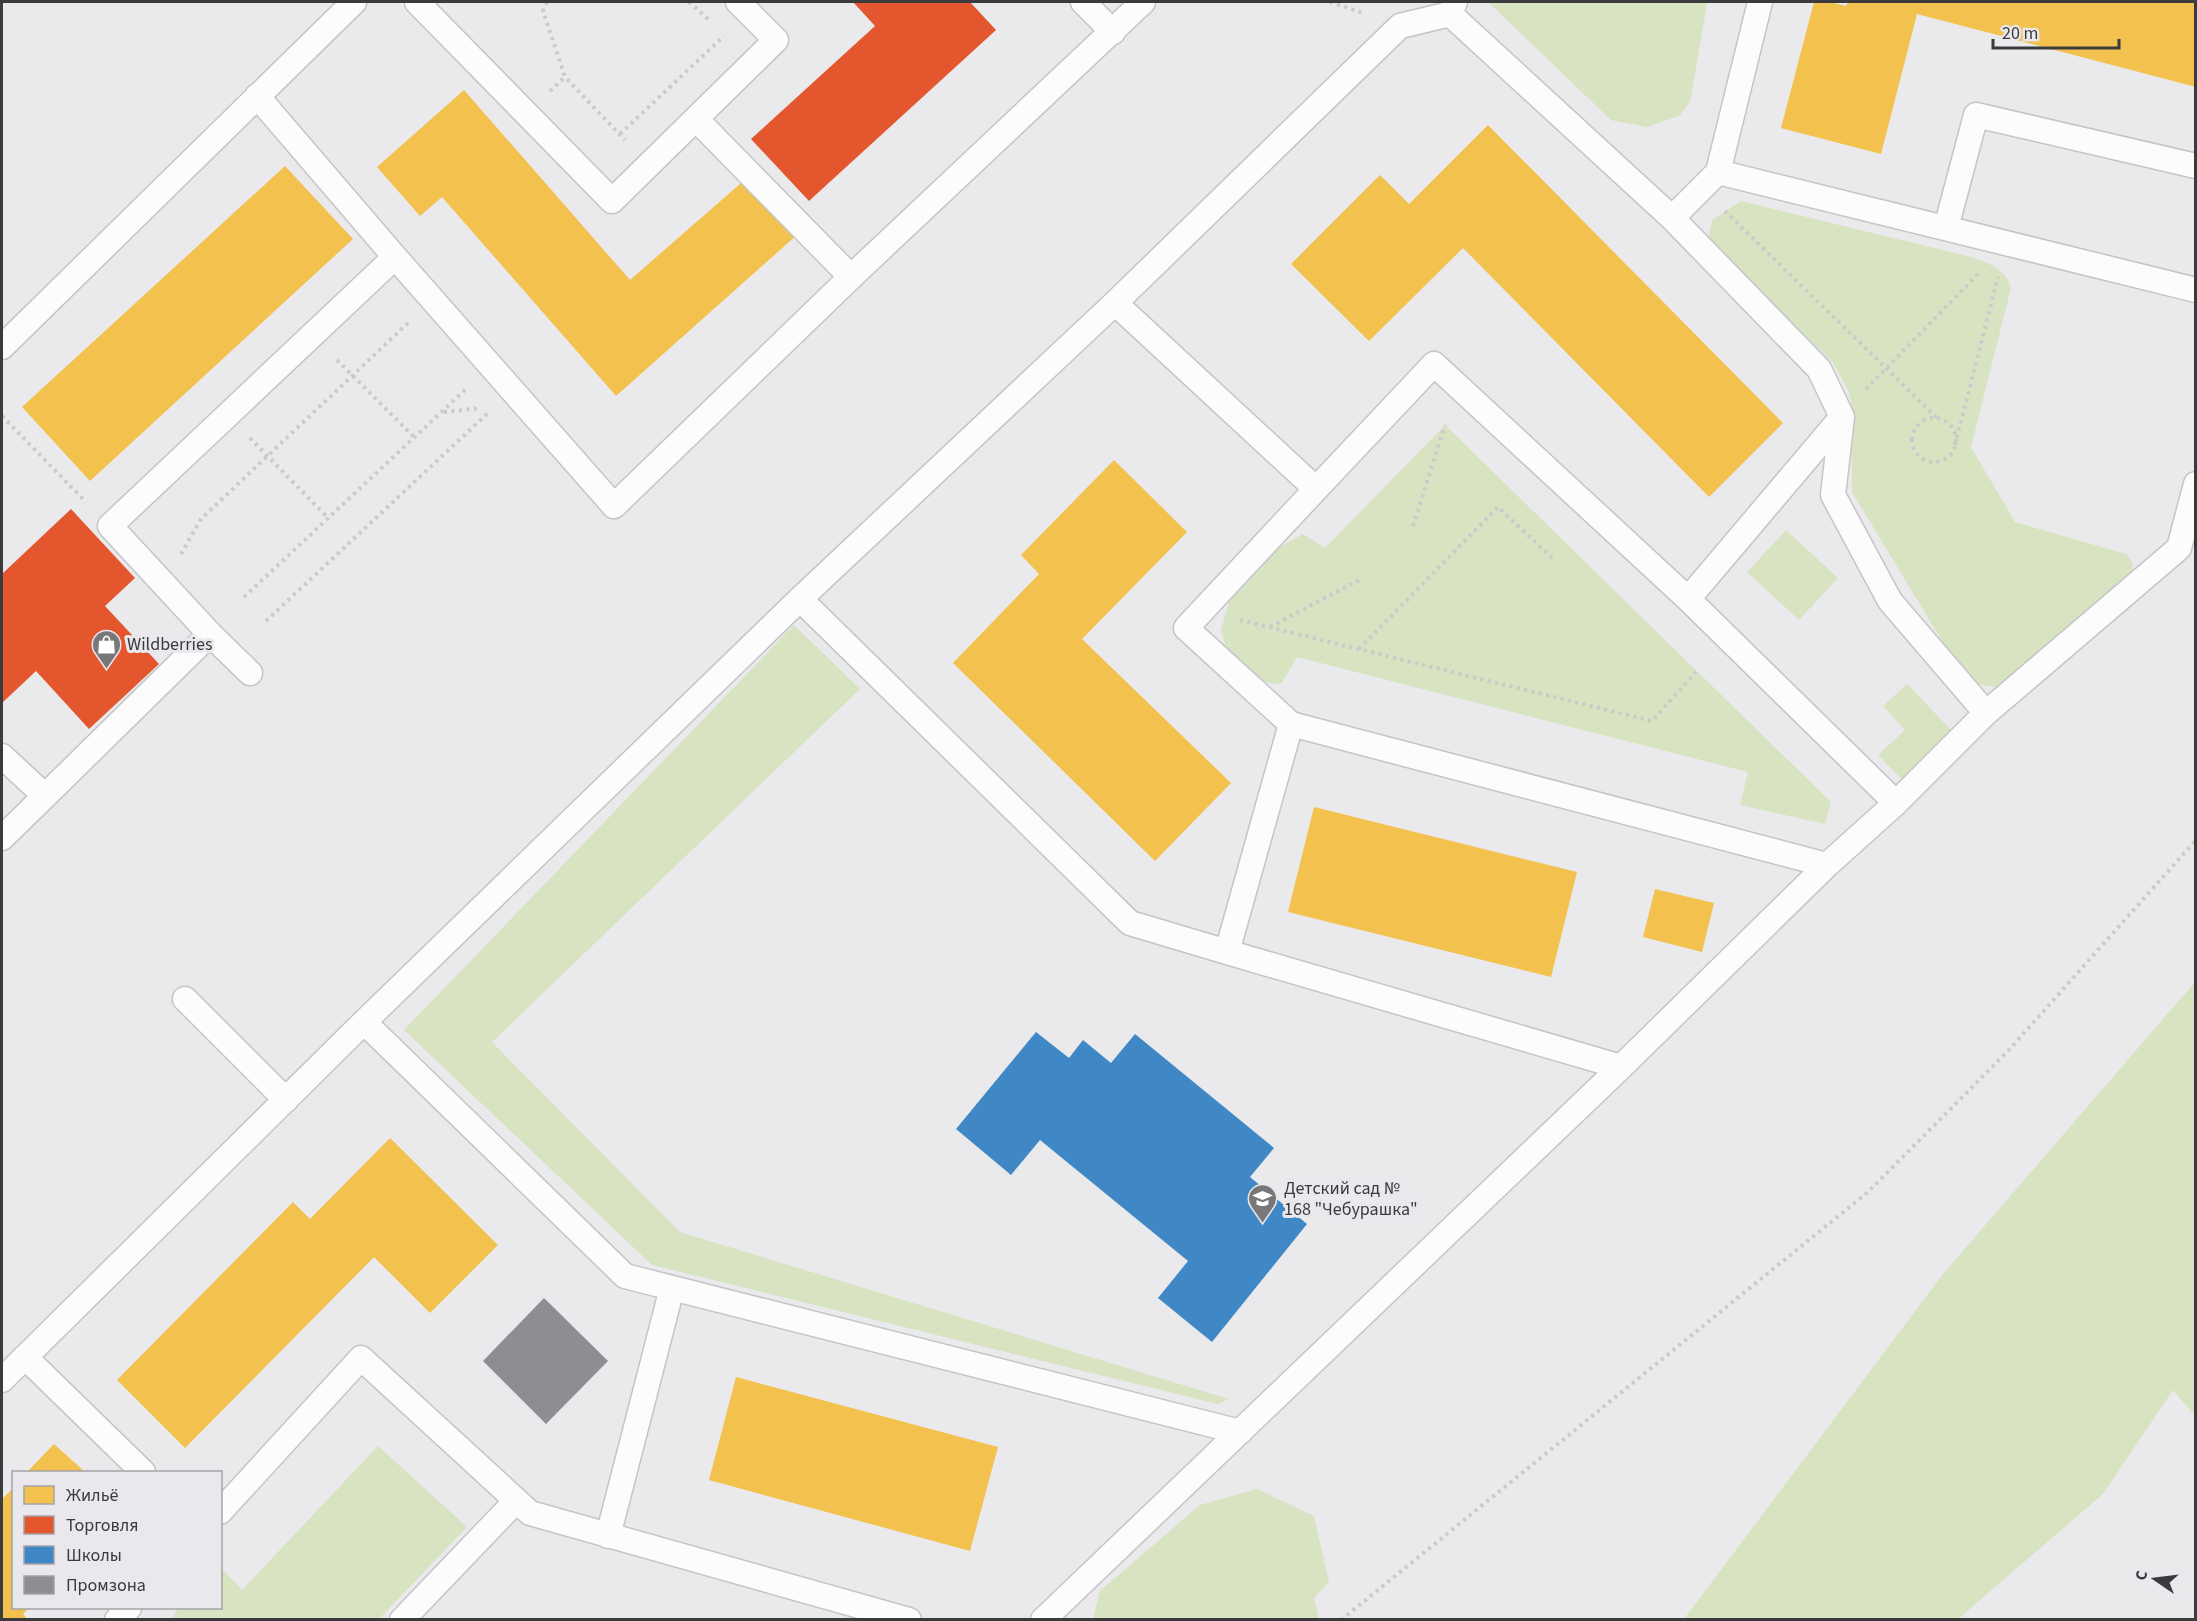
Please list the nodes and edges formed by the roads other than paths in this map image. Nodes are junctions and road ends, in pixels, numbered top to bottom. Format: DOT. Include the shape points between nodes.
graph roads {
  1 [pos="354,2"];
  2 [pos="417,2"];
  3 [pos="738,2"];
  4 [pos="1083,2"];
  5 [pos="1143,2"];
  6 [pos="1760,2"];
  7 [pos="1453,8"];
  8 [pos="1113,32"];
  9 [pos="257,96"];
  10 [pos="696,119"];
  11 [pos="2196,166"];
  12 [pos="1718,172"];
  13 [pos="1672,218"];
  14 [pos="1946,228"];
  15 [pos="395,257"];
  16 [pos="851,277"];
  17 [pos="2196,290"];
  18 [pos="1114,303"];
  19 [pos="2,347"];
  20 [pos="1841,416"];
  21 [pos="2196,484"];
  22 [pos="1316,489"];
  23 [pos="800,599"];
  24 [pos="1688,599"];
  25 [pos="210,634"];
  26 [pos="250,673"];
  27 [pos="1986,713"];
  28 [pos="1291,724"];
  29 [pos="2,756"];
  30 [pos="45,796"];
  31 [pos="1896,803"];
  32 [pos="2,838"];
  33 [pos="1827,865"];
  34 [pos="1227,952"];
  35 [pos="185,999"];
  36 [pos="364,1022"];
  37 [pos="1621,1067"];
  38 [pos="286,1100"];
  39 [pos="672,1288"];
  40 [pos="25,1357"];
  41 [pos="2,1380"];
  42 [pos="1240,1432"];
  43 [pos="141,1471"];
  44 [pos="516,1501"];
  45 [pos="222,1510"];
  46 [pos="608,1536"];
  47 [pos="128,1609"];
  48 [pos="117,1620"];
  49 [pos="402,1620"];
  50 [pos="909,1620"];
  51 [pos="1043,1620"];
  1 -- 9 [label="lane"];
  2 -- 10 [label="lane" via="612,201"];
  3 -- 10 [label="lane" via="776,40"];
  4 -- 8 [label="lane"];
  5 -- 8 [label="lane"];
  6 -- 12 [label="lane"];
  7 -- 13 [label="lane"];
  7 -- 18 [label="lane" via="1400,26"];
  8 -- 16 [label="lane"];
  9 -- 15 [label="lane"];
  9 -- 19 [label="lane"];
  10 -- 16 [label="lane"];
  11 -- 14 [label="lane" via="1976,115"];
  12 -- 13 [label="lane"];
  12 -- 14 [label="lane"];
  13 -- 20 [label="lane" via="1819,369"];
  14 -- 17 [label="lane"];
  15 -- 16 [label="lane" via="614,506"];
  15 -- 25 [label="lane" via="110,526"];
  18 -- 22 [label="lane"];
  18 -- 23 [label="lane"];
  20 -- 24 [label="lane"];
  20 -- 27 [label="lane" via="1833,495 1890,601"];
  21 -- 27 [label="lane" via="2179,548"];
  22 -- 24 [label="lane" via="1434,364"];
  22 -- 28 [label="lane" via="1186,628"];
  23 -- 34 [label="lane" via="1130,923"];
  23 -- 36 [label="lane"];
  24 -- 31 [label="lane"];
  25 -- 26 [label="lane"];
  25 -- 30 [label="lane"];
  27 -- 31 [label="lane"];
  28 -- 33 [label="lane"];
  28 -- 34 [label="lane"];
  29 -- 30 [label="lane"];
  30 -- 32 [label="lane"];
  31 -- 33 [label="lane"];
  33 -- 37 [label="lane"];
  34 -- 37 [label="lane"];
  35 -- 38 [label="lane"];
  36 -- 38 [label="lane"];
  36 -- 39 [label="lane" via="625,1276"];
  37 -- 42 [label="lane"];
  38 -- 40 [label="lane"];
  39 -- 42 [label="lane"];
  39 -- 46 [label="lane"];
  40 -- 41 [label="lane"];
  40 -- 43 [label="lane"];
  42 -- 51 [label="lane"];
  44 -- 45 [label="lane" via="361,1358"];
  44 -- 46 [label="lane" via="530,1513"];
  44 -- 49 [label="lane"];
  46 -- 50 [label="lane"];
  47 -- 48 [label="lane"];
}
